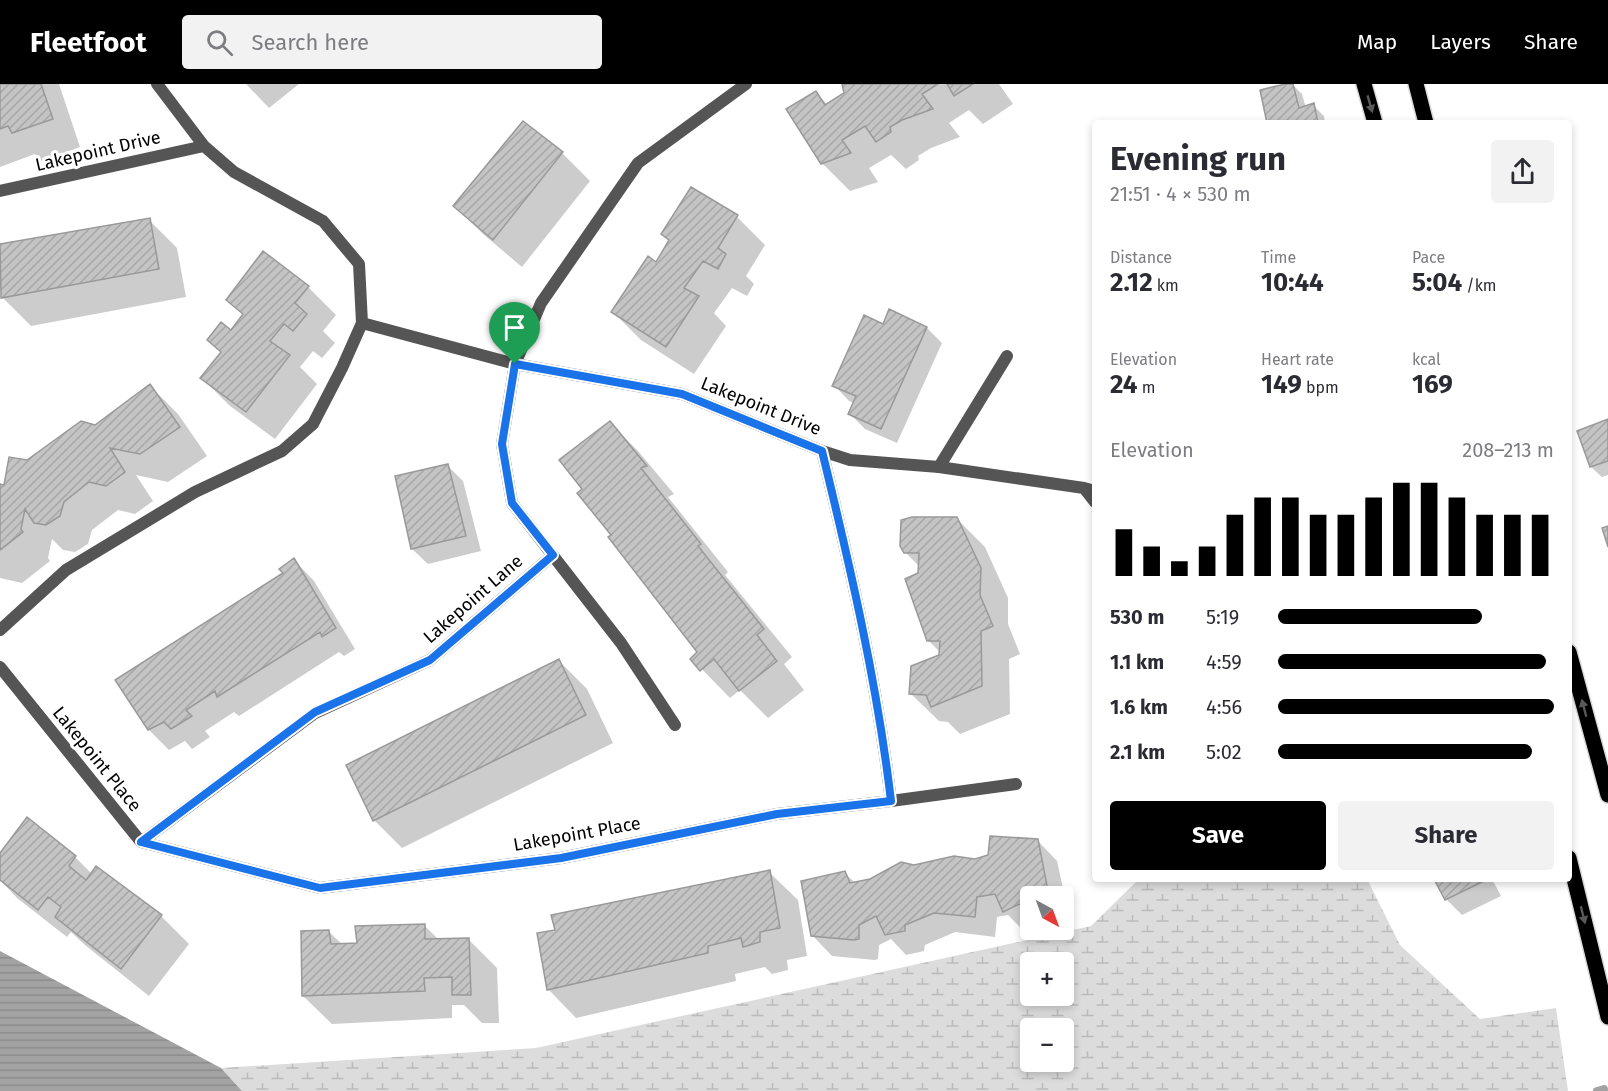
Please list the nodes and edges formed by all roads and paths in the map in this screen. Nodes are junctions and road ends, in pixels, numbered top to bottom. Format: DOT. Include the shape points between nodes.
graph roads {
  1 [pos="156,84"];
  2 [pos="746,84"];
  3 [pos="1364,84"];
  4 [pos="1416,84"];
  5 [pos="1374,120"];
  6 [pos="1425,120"];
  7 [pos="204,146"];
  8 [pos="0,192"];
  9 [pos="362,322"];
  10 [pos="1007,356"];
  11 [pos="515,364"];
  12 [pos="822,451"];
  13 [pos="939,467"];
  14 [pos="1089,490"];
  15 [pos="553,555"];
  16 [pos="0,630"];
  17 [pos="1572,663"];
  18 [pos="0,667"];
  19 [pos="675,725"];
  20 [pos="1016,784"];
  21 [pos="1608,795"];
  22 [pos="891,801"];
  23 [pos="141,842"];
  24 [pos="1572,870"];
  25 [pos="1608,1017"];
  1 -- 7 [label="street, Lakepoint Drive"];
  2 -- 11 [label="street" via="638,163 541,303"];
  3 -- 5 [label="main road, one-way"];
  4 -- 6 [label="main road"];
  7 -- 8 [label="street, Lakepoint Drive"];
  7 -- 9 [label="street, Lakepoint Drive" via="234,172 323,221 359,264"];
  9 -- 11 [label="street, Lakepoint Drive"];
  9 -- 16 [label="street" via="313,424 282,451 195,492 66,570"];
  10 -- 13 [label="street"];
  11 -- 12 [label="street, Lakepoint Drive" via="682,394"];
  11 -- 15 [label="street" via="502,444 512,503"];
  12 -- 13 [label="street, Lakepoint Drive" via="850,460"];
  12 -- 22 [label="street" via="854,584 885,746"];
  13 -- 14 [label="street, Lakepoint Drive"];
  15 -- 19 [label="street" via="621,643"];
  15 -- 23 [label="street, Lakepoint Lane" via="430,660 315,712"];
  21 -- 17 [label="main road, one-way"];
  18 -- 23 [label="street, Lakepoint Place"];
  20 -- 22 [label="street, Lakepoint Place"];
  22 -- 23 [label="street, Lakepoint Place" via="777,814 561,858 320,888"];
  24 -- 25 [label="main road, one-way"];
}
